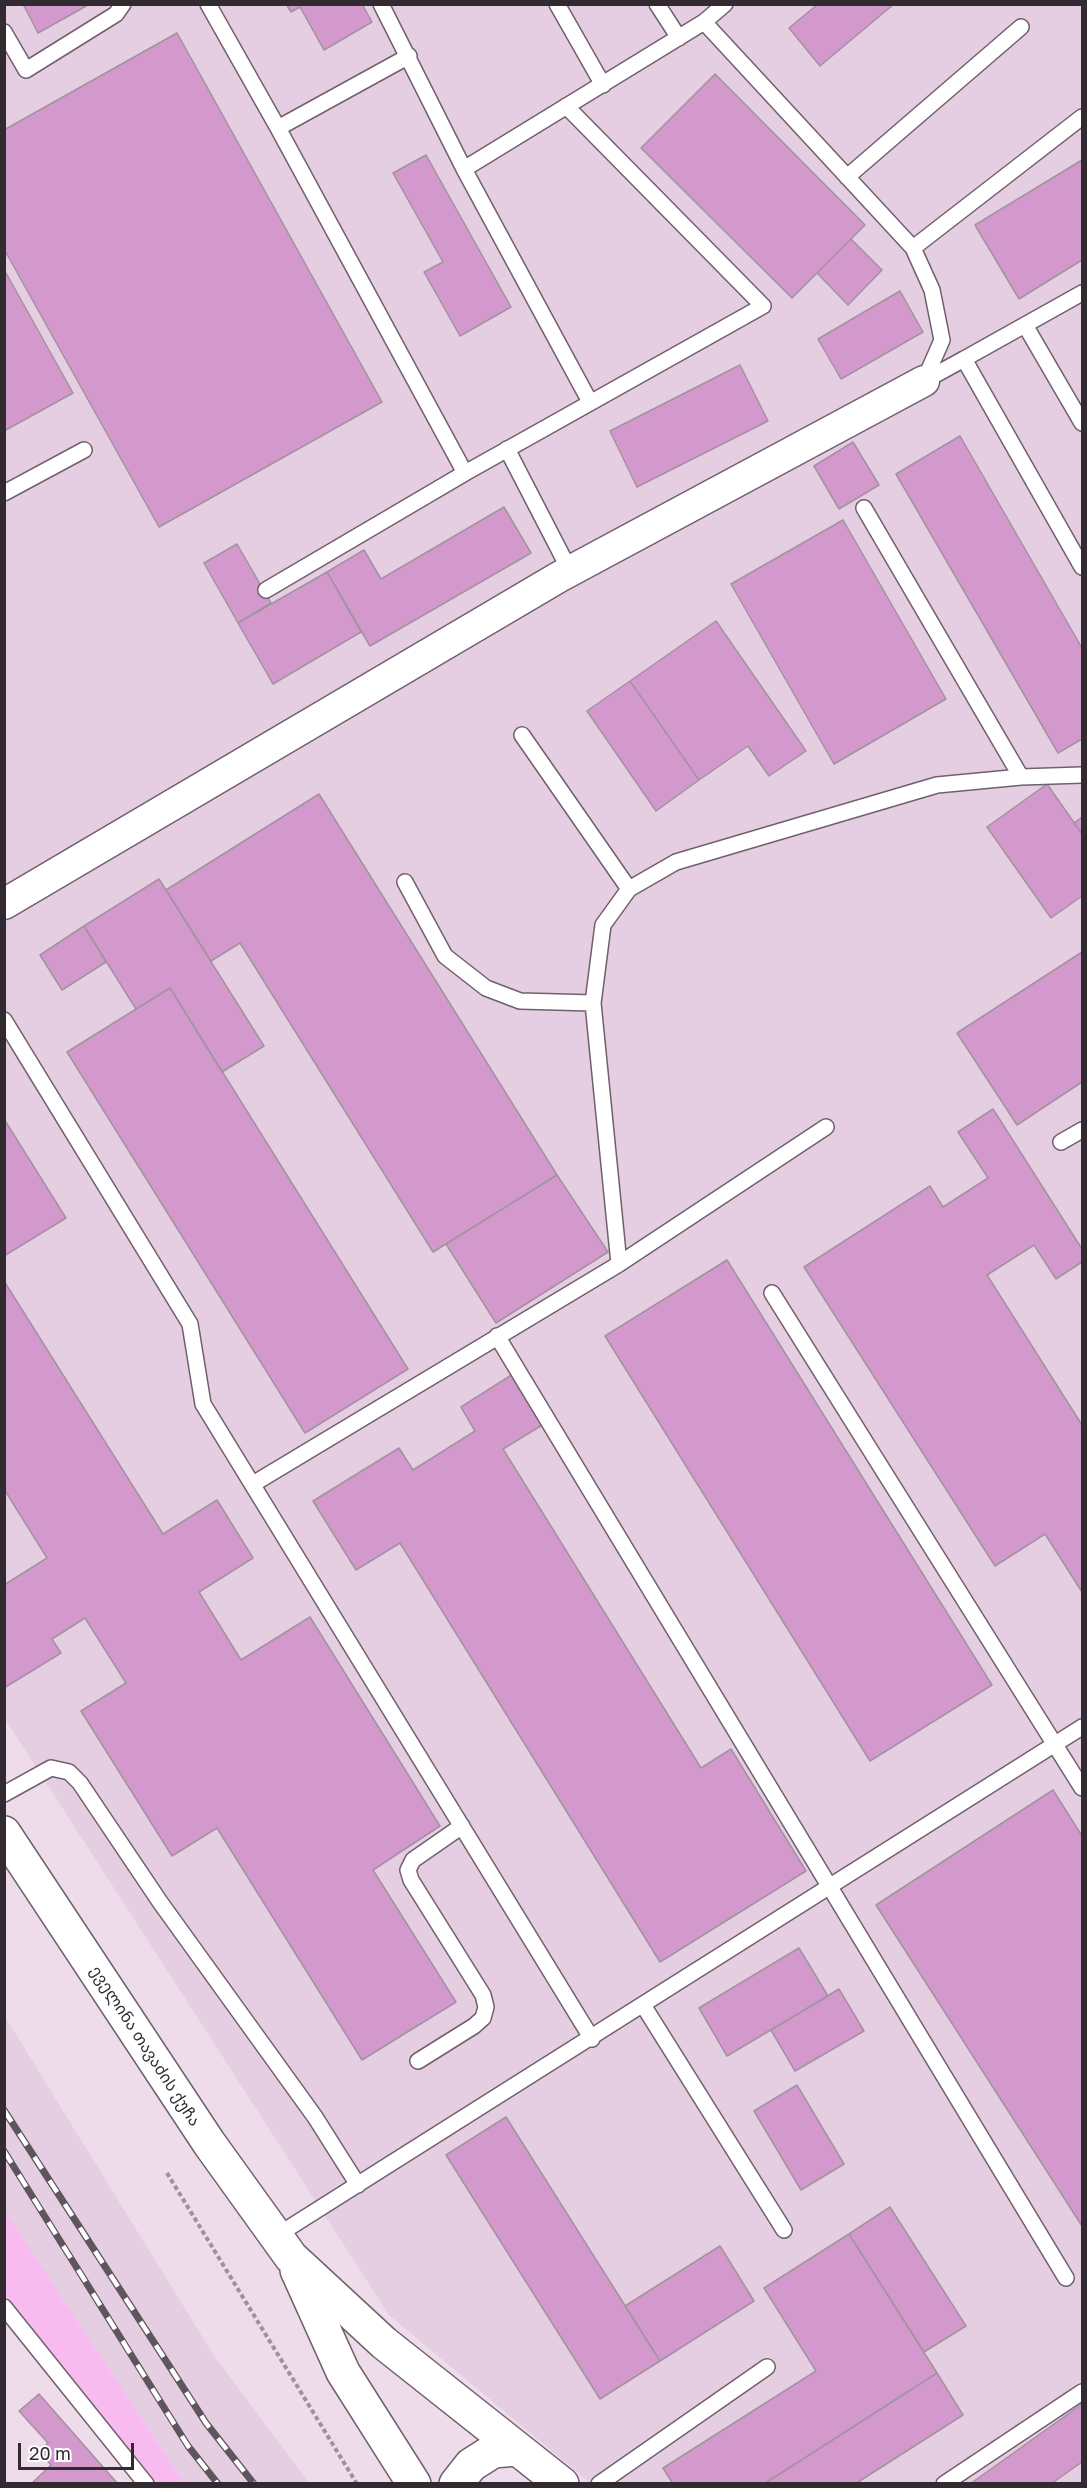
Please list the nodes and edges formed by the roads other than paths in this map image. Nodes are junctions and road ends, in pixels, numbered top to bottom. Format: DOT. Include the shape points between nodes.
graph roads {
  1 [pos="123,4"];
  2 [pos="208,4"];
  3 [pos="381,4"];
  4 [pos="557,4"];
  5 [pos="657,4"];
  6 [pos="725,4"];
  7 [pos="704,22"];
  8 [pos="1021,27"];
  9 [pos="4,32"];
  10 [pos="678,38"];
  11 [pos="409,56"];
  12 [pos="603,85"];
  13 [pos="566,106"];
  14 [pos="1083,117"];
  15 [pos="278,128"];
  16 [pos="464,169"];
  17 [pos="848,177"];
  18 [pos="913,248"];
  19 [pos="1083,292"];
  20 [pos="1025,325"];
  21 [pos="964,359"];
  22 [pos="924,381"];
  23 [pos="590,402"];
  24 [pos="1083,423"];
  25 [pos="507,449"];
  26 [pos="84,450"];
  27 [pos="465,473"];
  28 [pos="4,493"];
  29 [pos="864,508"];
  30 [pos="1083,567"];
  31 [pos="570,571"];
  32 [pos="266,590"];
  33 [pos="522,735"];
  34 [pos="1083,775"];
  35 [pos="1021,777"];
  36 [pos="405,882"];
  37 [pos="629,889"];
  38 [pos="4,904"];
  39 [pos="593,1002"];
  40 [pos="4,1020"];
  41 [pos="826,1127"];
  42 [pos="1083,1130"];
  43 [pos="1061,1142"];
  44 [pos="619,1264"];
  45 [pos="772,1293"];
  46 [pos="497,1336"];
  47 [pos="254,1484"];
  48 [pos="1083,1727"];
  49 [pos="1056,1745"];
  50 [pos="1083,1788"];
  51 [pos="4,1794"];
  52 [pos="462,1826"];
  53 [pos="4,1833"];
  54 [pos="830,1888"];
  55 [pos="643,2006"];
  56 [pos="592,2038"];
  57 [pos="418,2061"];
  58 [pos="358,2185"];
  59 [pos="784,2230"];
  60 [pos="283,2247"];
  61 [pos="1066,2278"];
  62 [pos="4,2307"];
  63 [pos="767,2367"];
  64 [pos="1083,2391"];
  65 [pos="516,2450"];
  66 [pos="146,2484"];
  67 [pos="414,2484"];
  68 [pos="456,2484"];
  69 [pos="562,2484"];
  70 [pos="598,2484"];
  71 [pos="944,2484"];
  1 -- 9 [label="lane" via="116,14 26,70"];
  2 -- 15 [label="lane"];
  3 -- 11 [label="lane"];
  4 -- 12 [label="lane"];
  5 -- 10 [label="lane"];
  6 -- 7 [label="lane"];
  7 -- 10 [label="lane"];
  7 -- 17 [label="lane"];
  8 -- 17 [label="lane"];
  10 -- 12 [label="lane"];
  11 -- 15 [label="lane"];
  11 -- 16 [label="lane"];
  12 -- 13 [label="lane"];
  13 -- 16 [label="lane"];
  13 -- 23 [label="lane" via="763,306"];
  14 -- 18 [label="lane"];
  15 -- 27 [label="lane"];
  16 -- 23 [label="lane"];
  17 -- 18 [label="lane"];
  18 -- 22 [label="lane" via="932,290 942,340"];
  19 -- 20 [label="lane"];
  20 -- 21 [label="lane"];
  20 -- 24 [label="lane"];
  21 -- 22 [label="lane"];
  21 -- 30 [label="lane"];
  22 -- 31 [label="street"];
  23 -- 25 [label="lane"];
  25 -- 27 [label="lane"];
  25 -- 31 [label="lane"];
  26 -- 28 [label="lane"];
  27 -- 32 [label="lane"];
  29 -- 35 [label="lane"];
  31 -- 38 [label="street"];
  33 -- 37 [label="lane"];
  34 -- 35 [label="lane"];
  35 -- 37 [label="lane" via="937,785 676,862"];
  36 -- 39 [label="lane" via="445,956 486,988 520,1001"];
  37 -- 39 [label="lane" via="603,925"];
  39 -- 44 [label="lane"];
  40 -- 47 [label="lane" via="190,1324 203,1404"];
  41 -- 44 [label="lane"];
  42 -- 43 [label="lane"];
  44 -- 46 [label="lane"];
  45 -- 49 [label="lane"];
  46 -- 47 [label="lane"];
  46 -- 54 [label="lane"];
  47 -- 52 [label="lane"];
  48 -- 49 [label="lane"];
  49 -- 50 [label="lane"];
  49 -- 54 [label="lane"];
  51 -- 58 [label="lane" via="51,1768 69,1772 80,1783 159,1902 315,2117"];
  52 -- 56 [label="lane"];
  52 -- 57 [label="lane" via="413,1860 408,1870 483,1995 486,2007 483,2018 474,2026"];
  53 -- 60 [label="main road, ეველინა თავაძის ქუჩა" via="209,2143"];
  54 -- 55 [label="lane"];
  54 -- 61 [label="lane"];
  55 -- 56 [label="lane"];
  55 -- 59 [label="lane"];
  56 -- 58 [label="lane"];
  58 -- 60 [label="lane"];
  60 -- 65 [label="main road, ეველინა თავაძის ქუჩა" via="384,2343"];
  60 -- 67 [label="main road, ეველინა თავაძის ქუჩა" via="343,2372"];
  62 -- 66 [label="lane"];
  63 -- 70 [label="lane"];
  64 -- 71 [label="lane"];
  65 -- 68 [label="main road" via="493,2451 471,2465"];
  65 -- 69 [label="main road, ეველინა თავაძის ქუჩა"];
}
